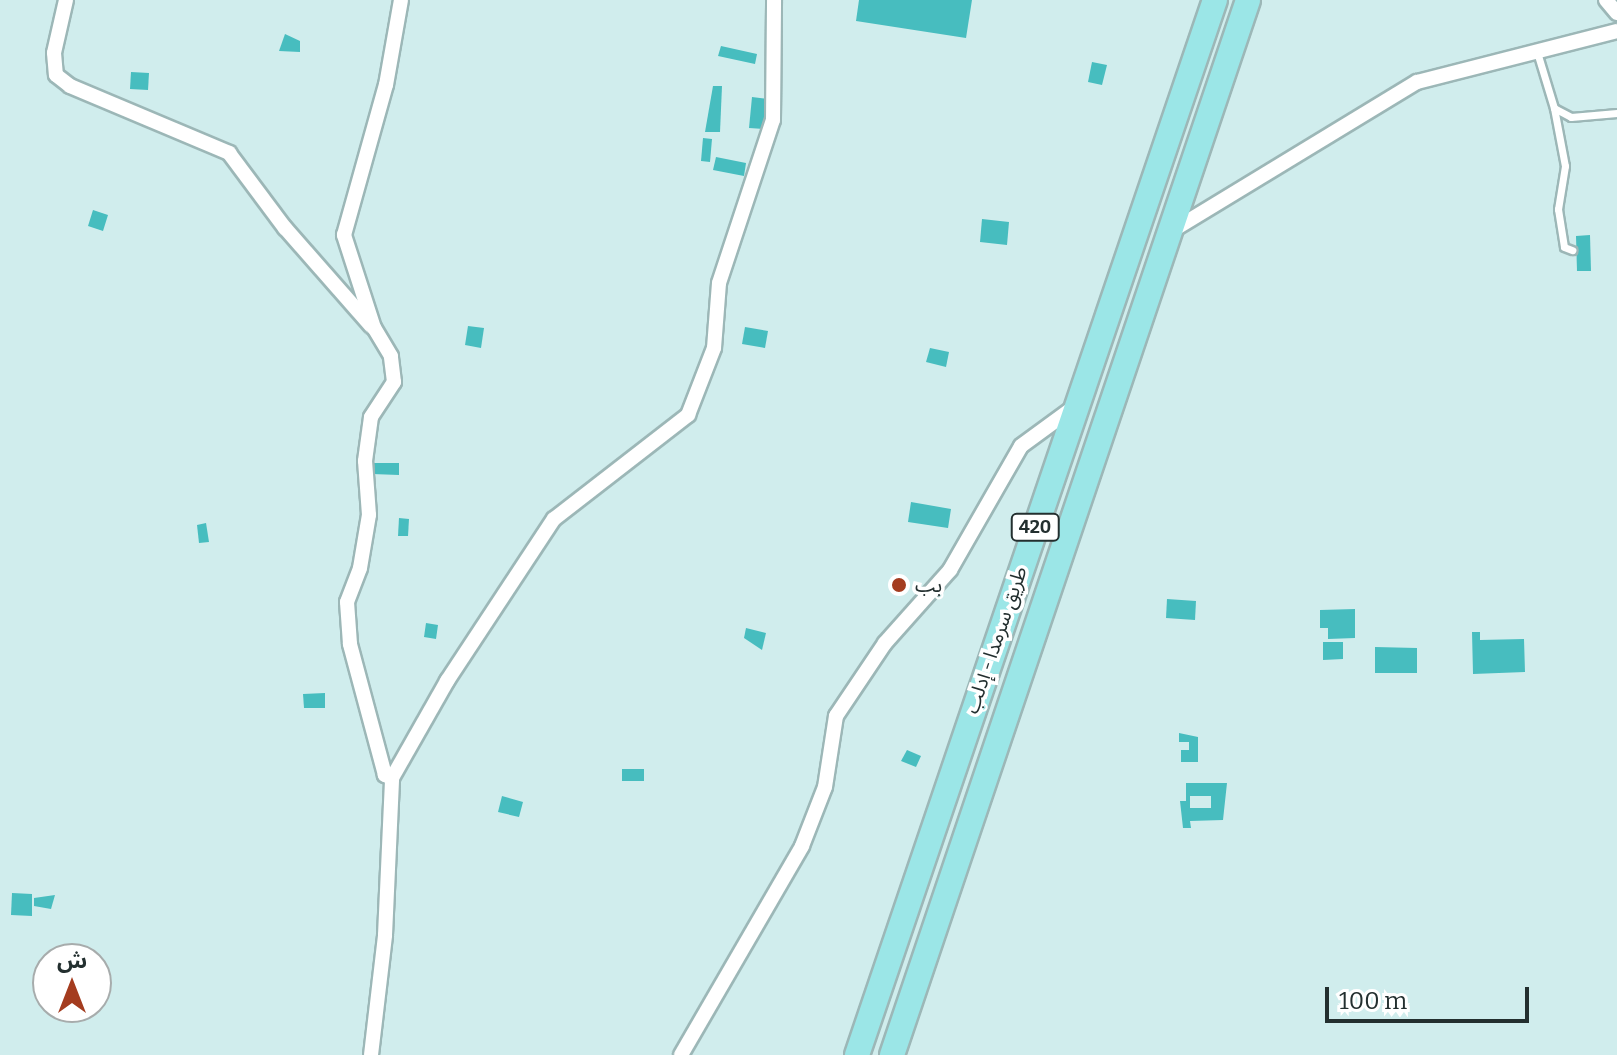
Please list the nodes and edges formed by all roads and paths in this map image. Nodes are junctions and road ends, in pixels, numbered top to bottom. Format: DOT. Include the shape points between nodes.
graph roads {
  1 [pos="66,0"];
  2 [pos="401,0"];
  3 [pos="774,0"];
  4 [pos="1215,0"];
  5 [pos="1248,0"];
  6 [pos="1606,0"];
  7 [pos="1617,13"];
  8 [pos="1205,31"];
  9 [pos="1617,31"];
  10 [pos="1234,41"];
  11 [pos="1537,52"];
  12 [pos="1554,108"];
  13 [pos="1617,113"];
  14 [pos="1169,233"];
  15 [pos="1572,250"];
  16 [pos="374,328"];
  17 [pos="1077,405"];
  18 [pos="392,778"];
  19 [pos="942,796"];
  20 [pos="976,805"];
  21 [pos="371,1055"];
  22 [pos="681,1055"];
  23 [pos="857,1055"];
  24 [pos="892,1055"];
  1 -- 16 [label="street" via="54,53 56,75 70,86 229,153 285,228"];
  2 -- 16 [label="street" via="386,85 344,235"];
  3 -- 18 [label="street" via="773,120 719,283 714,348 688,415 554,519 447,681"];
  4 -- 8 [label="highway, طريق سرمدا - إدلب / 420"];
  5 -- 10 [label="highway, طريق سرمدا - إدلب / 420"];
  6 -- 7 [label="street"];
  8 -- 10 [label="highway"];
  8 -- 17 [label="highway, طريق سرمدا - إدلب / 420"];
  9 -- 11 [label="street"];
  10 -- 14 [label="highway, طريق سرمدا - إدلب / 420"];
  11 -- 12 [label="lane"];
  11 -- 14 [label="street" via="1417,82"];
  12 -- 13 [label="lane" via="1571,117"];
  12 -- 15 [label="lane" via="1565,166 1558,209 1564,247"];
  14 -- 20 [label="highway, طريق سرمدا - إدلب / 420"];
  16 -- 18 [label="street" via="391,356 394,382 371,417 365,461 369,515 360,568 347,602 350,644 385,775"];
  17 -- 19 [label="highway, طريق سرمدا - إدلب / 420"];
  17 -- 22 [label="street" via="1048,421 1021,446 950,570 885,643 836,716 825,787 802,846"];
  18 -- 21 [label="street" via="385,935"];
  19 -- 20 [label="highway"];
  19 -- 23 [label="highway, طريق سرمدا - إدلب / 420"];
  20 -- 24 [label="highway, طريق سرمدا - إدلب / 420"];
}
